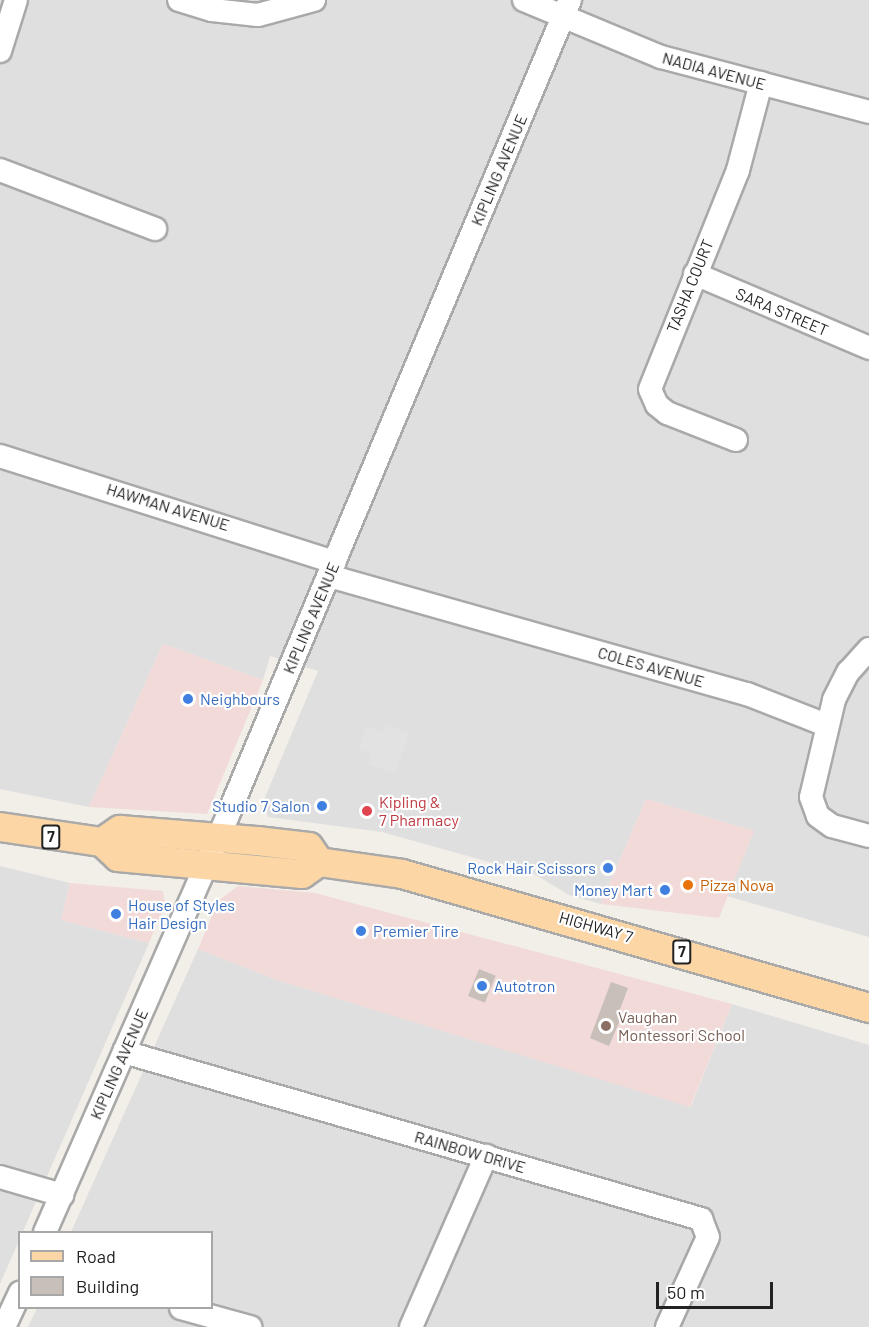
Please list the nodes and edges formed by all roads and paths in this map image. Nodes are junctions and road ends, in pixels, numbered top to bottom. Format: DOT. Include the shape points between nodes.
graph roads {
  1 [pos="16,0"];
  2 [pos="178,0"];
  3 [pos="314,0"];
  4 [pos="524,0"];
  5 [pos="566,9"];
  6 [pos="0,51"];
  7 [pos="761,83"];
  8 [pos="869,112"];
  9 [pos="0,170"];
  10 [pos="154,228"];
  11 [pos="694,274"];
  12 [pos="869,348"];
  13 [pos="736,440"];
  14 [pos="0,456"];
  15 [pos="332,569"];
  16 [pos="869,649"];
  17 [pos="826,725"];
  18 [pos="0,827"];
  19 [pos="869,836"];
  20 [pos="218,837"];
  21 [pos="102,842"];
  22 [pos="319,862"];
  23 [pos="206,865"];
  24 [pos="869,1008"];
  25 [pos="124,1052"];
  26 [pos="486,1156"];
  27 [pos="0,1177"];
  28 [pos="62,1195"];
  29 [pos="46,1231"];
  30 [pos="18,1296"];
  31 [pos="185,1309"];
  32 [pos="4,1327"];
  33 [pos="250,1327"];
  34 [pos="411,1327"];
  35 [pos="667,1327"];
  1 -- 6 [label="street"];
  2 -- 3 [label="street" via="212,10 258,15"];
  4 -- 5 [label="street, NADIA AVENUE"];
  5 -- 7 [label="street, NADIA AVENUE" via="650,54"];
  5 -- 15 [label="street, KIPLING AVENUE"];
  7 -- 8 [label="street, NADIA AVENUE"];
  7 -- 11 [label="street, TASHA COURT" via="738,170"];
  9 -- 10 [label="street"];
  11 -- 12 [label="street, SARA STREET"];
  11 -- 13 [label="street, TASHA COURT" via="650,390 657,405 667,413"];
  14 -- 15 [label="street, HAWMAN AVENUE"];
  15 -- 17 [label="street, COLES AVENUE" via="747,694"];
  15 -- 20 [label="street, KIPLING AVENUE"];
  16 -- 17 [label="street" via="841,684"];
  17 -- 19 [label="street" via="813,807 832,826"];
  18 -- 21 [label="main road, 7"];
  20 -- 21 [label="main road, HIGHWAY 7 / 7" via="120,830"];
  20 -- 22 [label="main road, HIGHWAY 7 / 7" via="309,847"];
  20 -- 23 [label="street, KIPLING AVENUE"];
  21 -- 23 [label="main road, 7" via="118,857"];
  22 -- 23 [label="main road, 7" via="302,874"];
  22 -- 24 [label="main road, HIGHWAY 7 / 7" via="402,874 451,886"];
  23 -- 25 [label="street, KIPLING AVENUE"];
  25 -- 26 [label="street, RAINBOW DRIVE"];
  25 -- 28 [label="street, KIPLING AVENUE"];
  26 -- 34 [label="street"];
  26 -- 35 [label="street, RAINBOW DRIVE" via="701,1219 708,1237"];
  27 -- 28 [label="street"];
  28 -- 29 [label="street, KIPLING AVENUE"];
  30 -- 32 [label="street"];
  31 -- 33 [label="street"];
}
